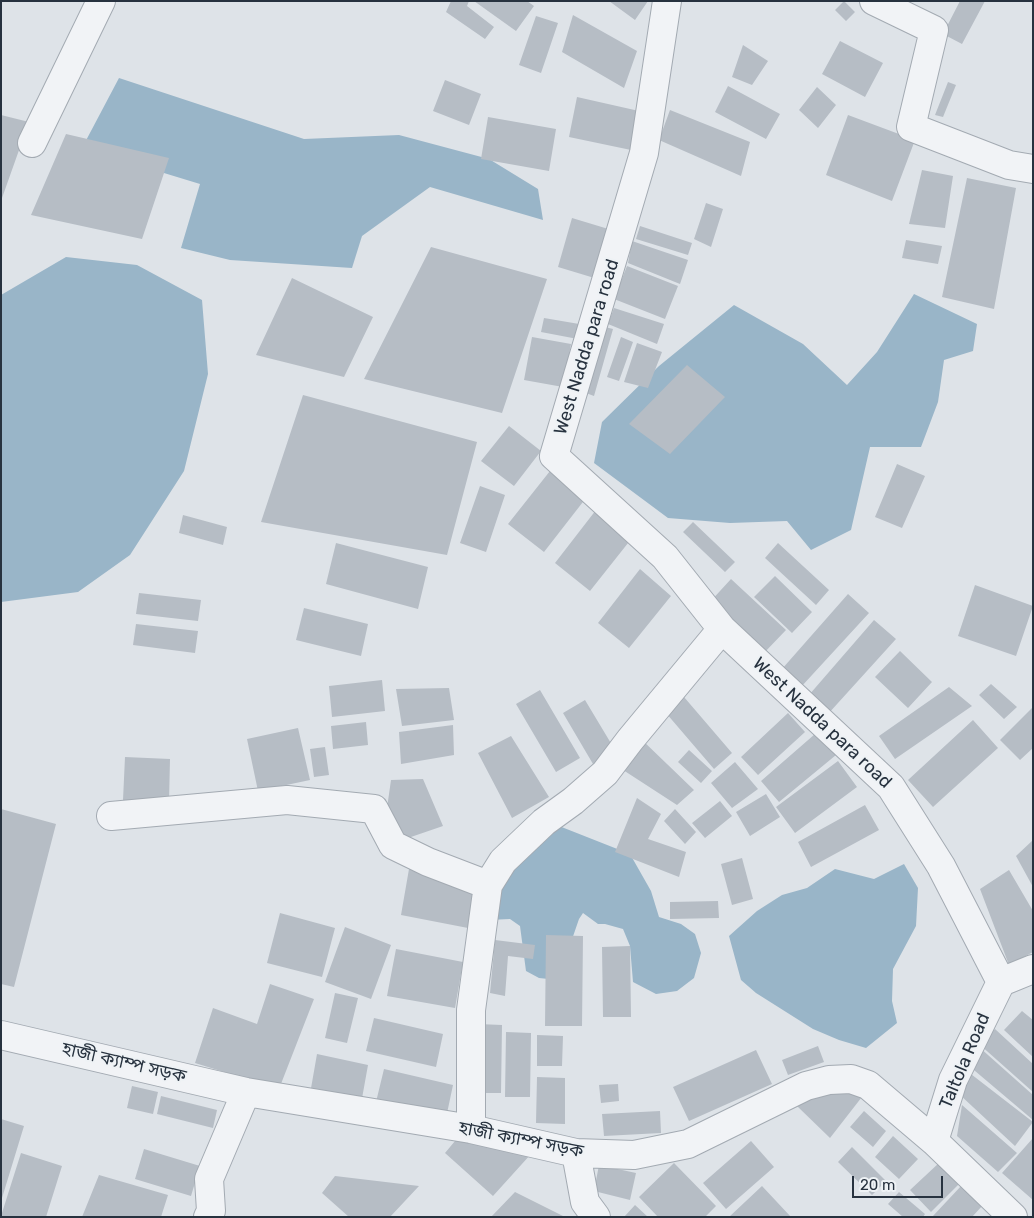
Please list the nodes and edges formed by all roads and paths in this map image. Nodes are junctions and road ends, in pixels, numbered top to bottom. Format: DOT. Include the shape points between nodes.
graph roads {
  1 [pos="101,1"];
  2 [pos="667,1"];
  3 [pos="874,1"];
  4 [pos="32,143"];
  5 [pos="1033,169"];
  6 [pos="722,629"];
  7 [pos="111,816"];
  8 [pos="488,885"];
  9 [pos="1033,969"];
  10 [pos="1001,982"];
  11 [pos="1,1035"];
  12 [pos="246,1092"];
  13 [pos="471,1129"];
  14 [pos="934,1142"];
  15 [pos="576,1153"];
  16 [pos="208,1217"];
  17 [pos="596,1217"];
  18 [pos="1013,1217"];
  1 -- 4 [label="street"];
  2 -- 6 [label="street, West Nadda para road" via="644,154 554,456 665,557"];
  3 -- 5 [label="street" via="934,30 912,127 1009,165"];
  6 -- 8 [label="street" via="605,773 502,861"];
  6 -- 10 [label="street, West Nadda para road" via="891,787 941,866"];
  7 -- 8 [label="street" via="287,800 374,809 393,845"];
  8 -- 13 [label="street" via="471,1010"];
  9 -- 10 [label="street"];
  10 -- 14 [label="street, Taltola Road" via="953,1080"];
  11 -- 12 [label="street, হাজী ক্যাম্প সড়ক"];
  12 -- 13 [label="street, হাজী ক্যাম্প সড়ক"];
  12 -- 16 [label="street" via="209,1179 211,1211"];
  13 -- 15 [label="street, হাজী ক্যাম্প সড়ক"];
  14 -- 15 [label="street, হাজী ক্যাম্প সড়ক" via="868,1085 844,1079 806,1086 688,1144 634,1154"];
  14 -- 18 [label="street, হাজী ক্যাম্প সড়ক"];
  15 -- 17 [label="street" via="585,1202"];
}
